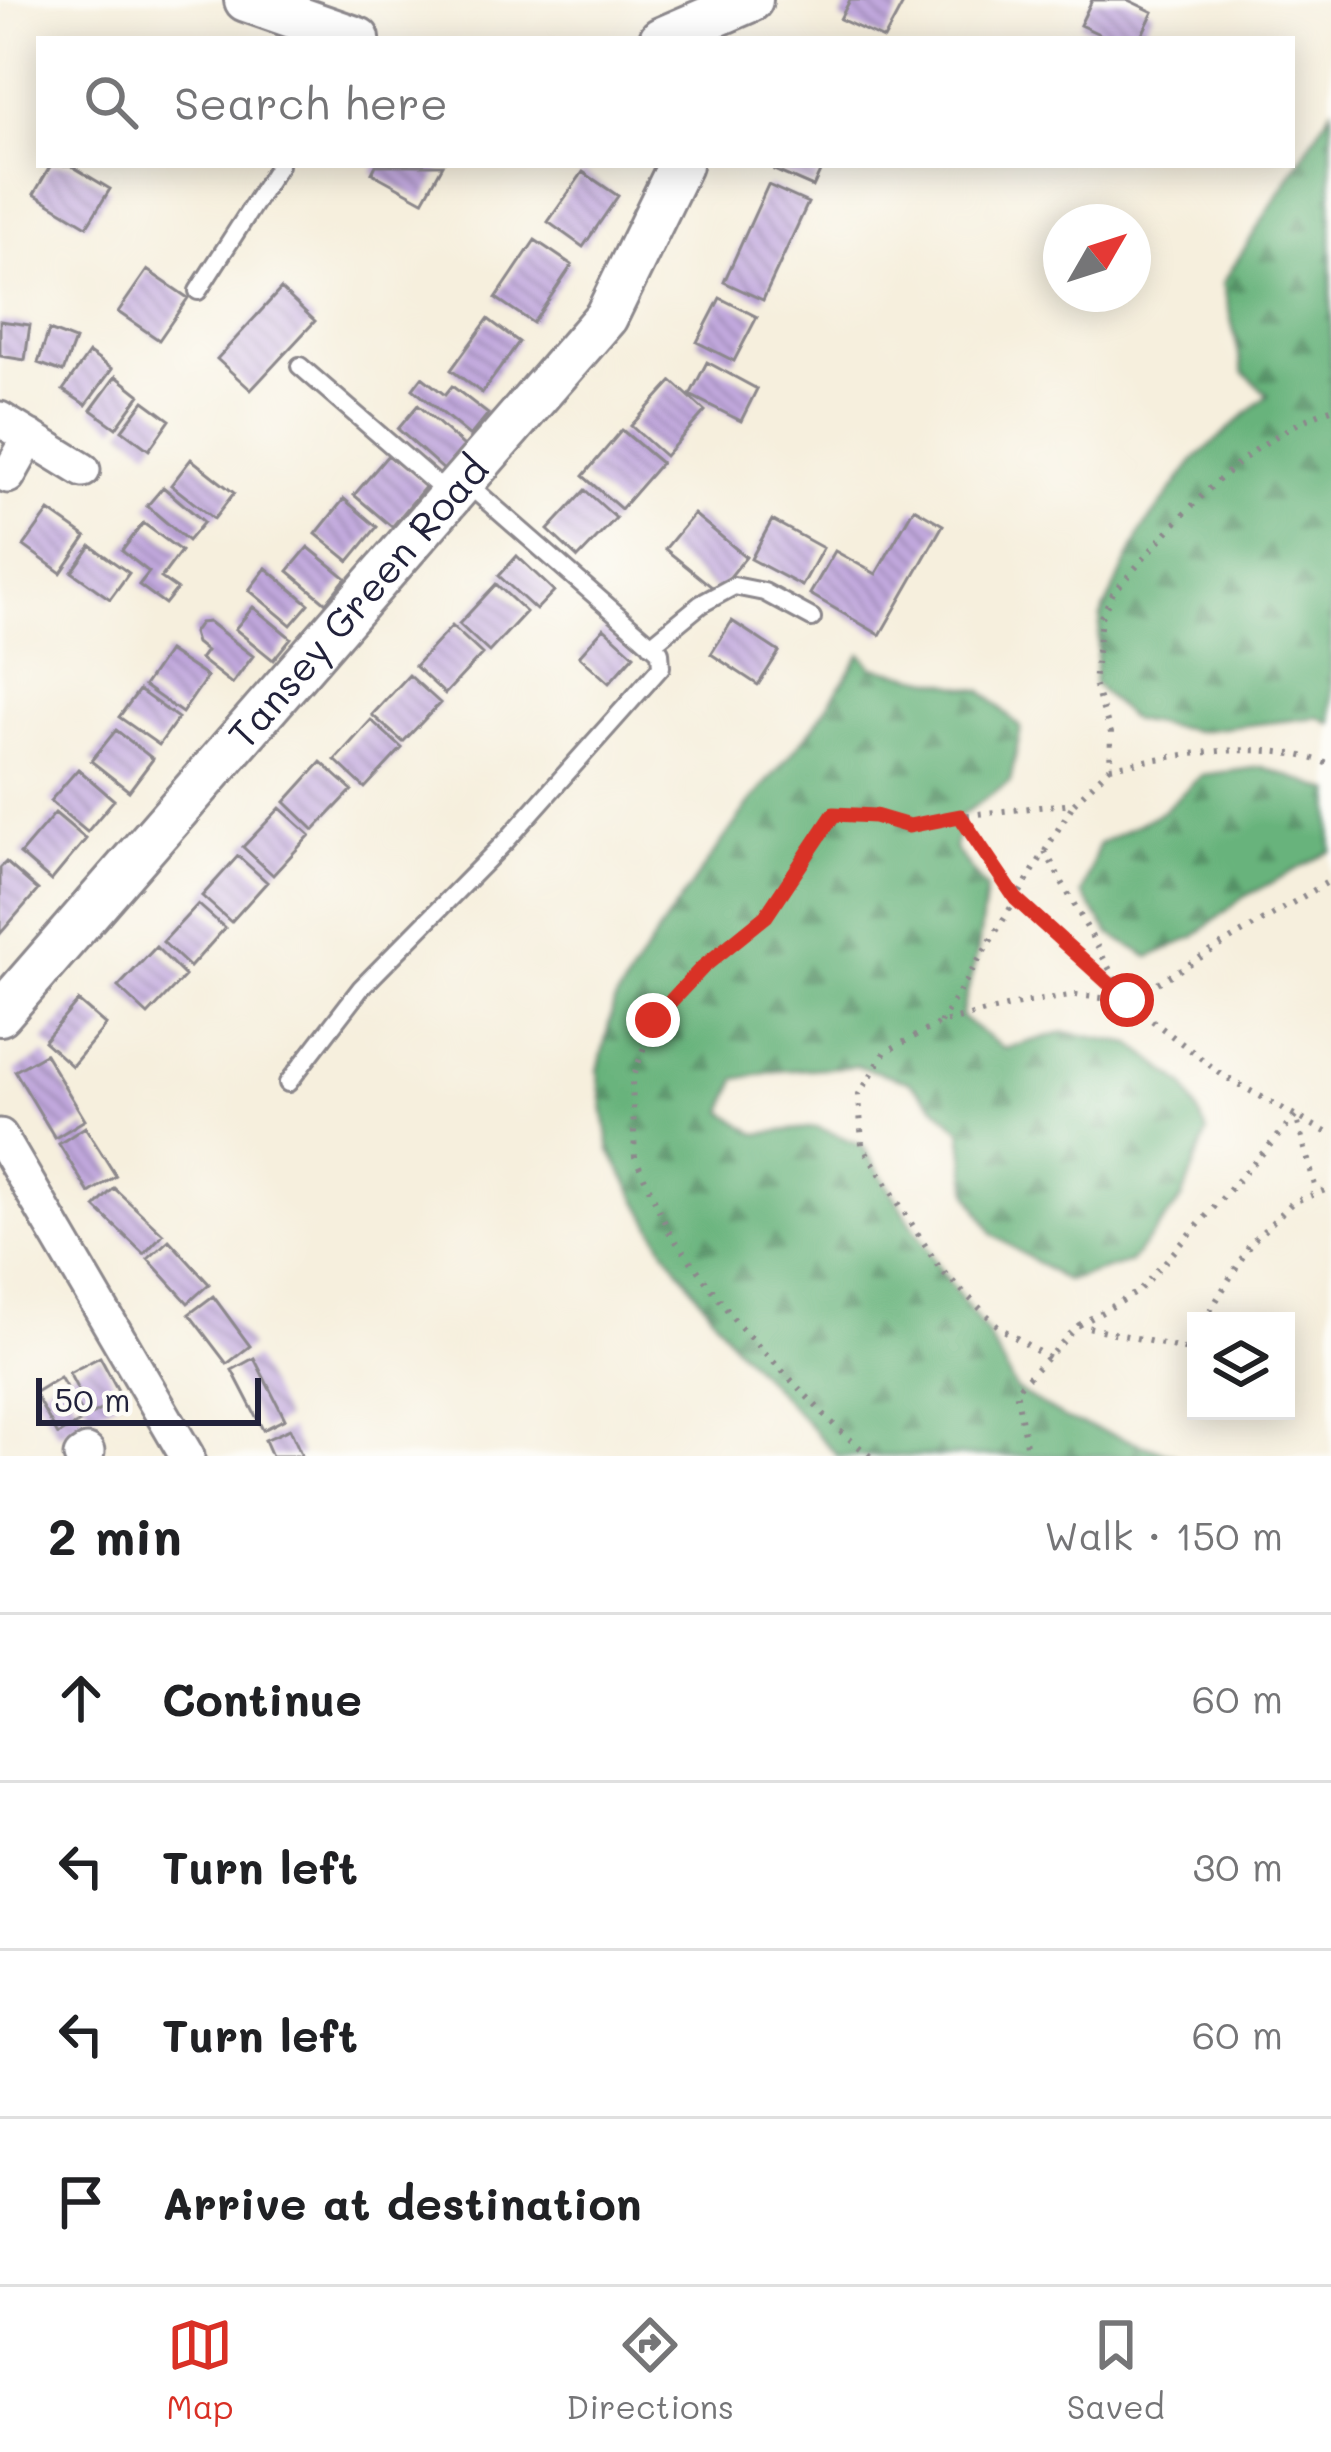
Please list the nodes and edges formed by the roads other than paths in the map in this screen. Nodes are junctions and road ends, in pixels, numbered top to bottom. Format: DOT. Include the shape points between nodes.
graph roads {
  1 [pos="246,0"];
  2 [pos="751,0"];
  3 [pos="349,36"];
  4 [pos="668,36"];
  5 [pos="735,36"];
  6 [pos="277,168"];
  7 [pos="679,168"];
  8 [pos="198,291"];
  9 [pos="300,366"];
  10 [pos="0,418"];
  11 [pos="30,437"];
  12 [pos="83,470"];
  13 [pos="8,476"];
  14 [pos="456,487"];
  15 [pos="812,618"];
  16 [pos="651,645"];
  17 [pos="0,1013"];
  18 [pos="288,1083"];
  19 [pos="0,1136"];
  20 [pos="187,1456"];
  1 -- 3 [label="street"];
  2 -- 4 [label="street"];
  2 -- 5 [label="street"];
  6 -- 8 [label="lane"];
  7 -- 14 [label="street, Tansey Green Road" via="606,317"];
  9 -- 14 [label="lane"];
  10 -- 11 [label="street"];
  11 -- 12 [label="street"];
  11 -- 13 [label="street"];
  14 -- 16 [label="lane"];
  14 -- 17 [label="street, Tansey Green Road"];
  15 -- 16 [label="lane" via="734,586"];
  16 -- 18 [label="lane" via="661,652 661,667 362,988"];
  19 -- 20 [label="street"];
}
